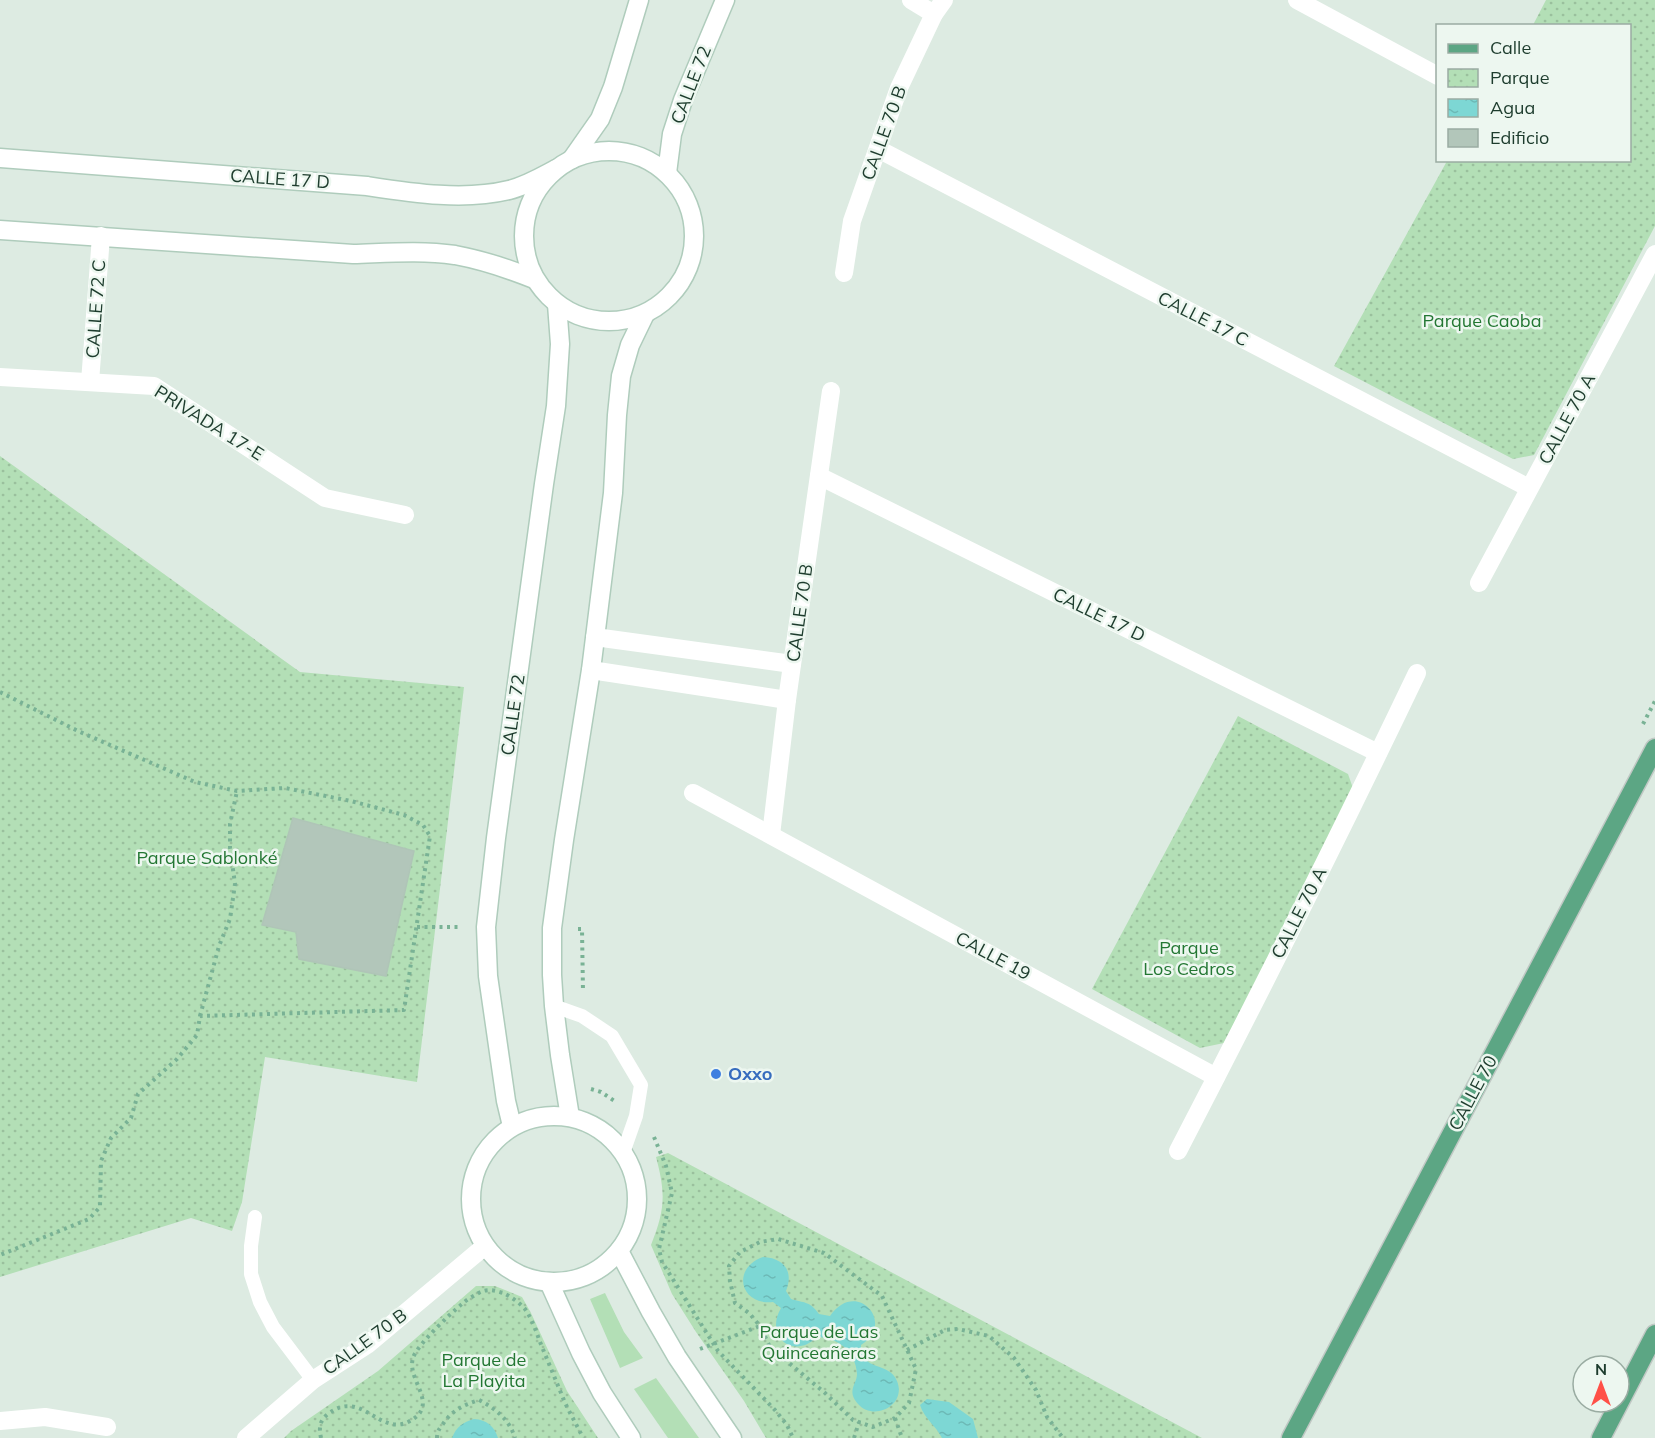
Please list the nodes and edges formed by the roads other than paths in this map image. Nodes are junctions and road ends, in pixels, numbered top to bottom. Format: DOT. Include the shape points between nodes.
graph roads {
  1 [pos="639,0"];
  2 [pos="725,0"];
  3 [pos="911,0"];
  4 [pos="1297,0"];
  5 [pos="939,7"];
  6 [pos="1436,75"];
  7 [pos="878,149"];
  8 [pos="0,158"];
  9 [pos="572,159"];
  10 [pos="556,170"];
  11 [pos="667,173"];
  12 [pos="0,230"];
  13 [pos="101,236"];
  14 [pos="1655,254"];
  15 [pos="844,273"];
  16 [pos="534,279"];
  17 [pos="556,304"];
  18 [pos="645,314"];
  19 [pos="0,377"];
  20 [pos="90,382"];
  21 [pos="831,391"];
  22 [pos="819,476"];
  23 [pos="1529,488"];
  24 [pos="405,514"];
  25 [pos="1479,583"];
  26 [pos="595,637"];
  27 [pos="792,664"];
  28 [pos="591,670"];
  29 [pos="1417,673"];
  30 [pos="787,700"];
  31 [pos="1655,748"];
  32 [pos="1378,753"];
  33 [pos="693,793"];
  34 [pos="771,835"];
  35 [pos="554,1006"];
  36 [pos="1216,1077"];
  37 [pos="570,1117"];
  38 [pos="512,1126"];
  39 [pos="1178,1151"];
  40 [pos="623,1153"];
  41 [pos="255,1217"];
  42 [pos="484,1246"];
  43 [pos="620,1251"];
  44 [pos="549,1282"];
  45 [pos="1655,1334"];
  46 [pos="313,1380"];
  47 [pos="0,1421"];
  48 [pos="107,1427"];
  49 [pos="246,1438"];
  50 [pos="631,1438"];
  51 [pos="732,1438"];
  52 [pos="1292,1438"];
  53 [pos="1601,1438"];
  1 -- 9 [label="street" via="600,119"];
  2 -- 11 [label="street, CALLE 72" via="683,100 672,134"];
  3 -- 5 [label="street"];
  4 -- 6 [label="street"];
  5 -- 7 [label="street, CALLE 70 B" via="899,88"];
  7 -- 15 [label="street, CALLE 70 B" via="852,221"];
  7 -- 23 [label="street, CALLE 17 C"];
  8 -- 10 [label="street, CALLE 17 D" via="450,195 510,190"];
  9 -- 10 [label="street"];
  9 -- 11 [label="street" via="612,151 650,161"];
  10 -- 16 [label="street" via="541,184 525,220 523,240"];
  11 -- 18 [label="street" via="690,208 695,228 694,249 678,288 664,303"];
  12 -- 13 [label="street"];
  13 -- 16 [label="street" via="353,254 453,255"];
  13 -- 20 [label="street, CALLE 72 C"];
  14 -- 23 [label="street, CALLE 70 A"];
  16 -- 17 [label="street"];
  17 -- 18 [label="street" via="577,316 601,322 626,321"];
  17 -- 38 [label="street, CALLE 72" via="560,344 556,406 486,927 492,1008"];
  18 -- 26 [label="street" via="621,376 613,493"];
  19 -- 20 [label="street, PRIVADA 17-E"];
  20 -- 24 [label="street, PRIVADA 17-E" via="154,386 325,498"];
  21 -- 22 [label="street, CALLE 70 B"];
  22 -- 27 [label="street, CALLE 70 B"];
  22 -- 32 [label="street, CALLE 17 D"];
  23 -- 25 [label="street, CALLE 70 A"];
  26 -- 27 [label="street"];
  26 -- 28 [label="street"];
  27 -- 30 [label="street, CALLE 70 B"];
  28 -- 30 [label="street"];
  28 -- 35 [label="street" via="552,928"];
  29 -- 32 [label="street, CALLE 70 A"];
  30 -- 34 [label="street, CALLE 70 B"];
  31 -- 52 [label="main road, CALLE 70"];
  32 -- 36 [label="street, CALLE 70 A"];
  33 -- 34 [label="street, CALLE 19"];
  34 -- 36 [label="street, CALLE 19"];
  35 -- 37 [label="street"];
  35 -- 40 [label="lane" via="582,1016 612,1036 641,1085 636,1116"];
  36 -- 39 [label="street, CALLE 70 A"];
  37 -- 38 [label="street" via="540,1117"];
  37 -- 40 [label="street" via="605,1133"];
  38 -- 42 [label="street" via="486,1150 472,1180 471,1215"];
  40 -- 43 [label="street" via="635,1179 638,1198 636,1217"];
  41 -- 46 [label="lane" via="251,1274 260,1302 273,1327"];
  42 -- 44 [label="street" via="513,1272"];
  42 -- 46 [label="street, CALLE 70 B" via="367,1345"];
  43 -- 44 [label="street" via="588,1275"];
  43 -- 51 [label="street" via="677,1357"];
  44 -- 50 [label="street" via="602,1393"];
  45 -- 53 [label="main road"];
  46 -- 49 [label="street, CALLE 70 B"];
  47 -- 48 [label="street" via="45,1416"];
}
